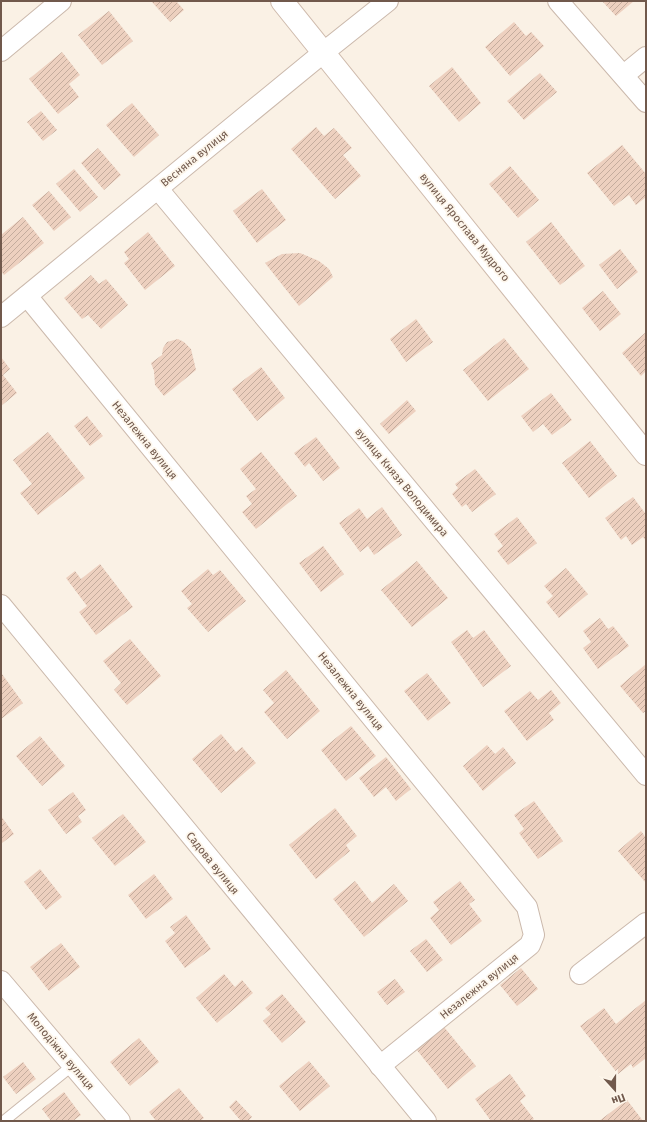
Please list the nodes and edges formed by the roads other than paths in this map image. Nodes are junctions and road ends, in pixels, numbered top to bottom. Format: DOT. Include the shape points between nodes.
graph roads {
  1 [pos="61,1"];
  2 [pos="282,1"];
  3 [pos="388,1"];
  4 [pos="558,1"];
  5 [pos="1,51"];
  6 [pos="324,52"];
  7 [pos="646,57"];
  8 [pos="624,75"];
  9 [pos="646,102"];
  10 [pos="158,188"];
  11 [pos="27,296"];
  12 [pos="1,317"];
  13 [pos="646,454"];
  14 [pos="1,605"];
  15 [pos="646,775"];
  16 [pos="646,923"];
  17 [pos="580,974"];
  18 [pos="1,981"];
  19 [pos="73,1065"];
  20 [pos="380,1066"];
  21 [pos="4,1121"];
  22 [pos="120,1121"];
  23 [pos="426,1121"];
  1 -- 5 [label="street"];
  2 -- 6 [label="main road, вулиця Ярослава Мудрого"];
  3 -- 6 [label="street, Весняна вулиця"];
  4 -- 8 [label="street"];
  6 -- 10 [label="street, Весняна вулиця"];
  6 -- 13 [label="main road, вулиця Ярослава Мудрого"];
  7 -- 8 [label="street"];
  8 -- 9 [label="street"];
  10 -- 11 [label="street, Весняна вулиця"];
  10 -- 15 [label="street, вулиця Князя Володимира"];
  11 -- 12 [label="street, Весняна вулиця"];
  11 -- 20 [label="street, Незалежна вулиця" via="527,907 534,935 530,945"];
  14 -- 20 [label="street, Садова вулиця"];
  16 -- 17 [label="street"];
  18 -- 19 [label="street, Молодіжна вулиця"];
  19 -- 21 [label="lane"];
  19 -- 22 [label="street, Молодіжна вулиця"];
  20 -- 23 [label="street, Садова вулиця"];
}
